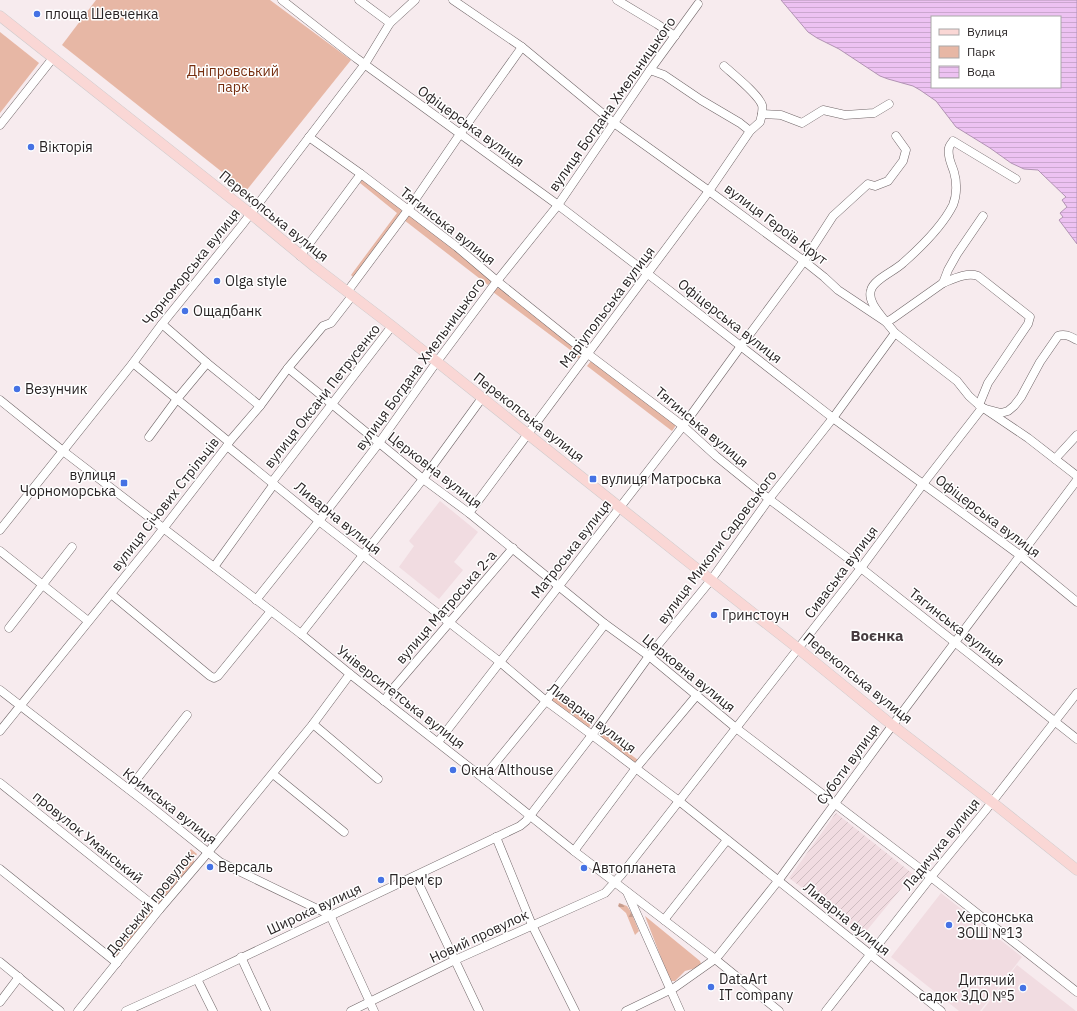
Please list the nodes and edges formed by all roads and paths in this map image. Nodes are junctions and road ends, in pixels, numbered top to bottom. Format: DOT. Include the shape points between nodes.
graph roads {
  1 [pos="282,0"];
  2 [pos="359,0"];
  3 [pos="415,0"];
  4 [pos="453,0"];
  5 [pos="617,0"];
  6 [pos="698,4"];
  7 [pos="0,16"];
  8 [pos="390,23"];
  9 [pos="675,36"];
  10 [pos="522,47"];
  11 [pos="53,58"];
  12 [pos="364,64"];
  13 [pos="724,66"];
  14 [pos="650,70"];
  15 [pos="889,104"];
  16 [pos="762,114"];
  17 [pos="614,123"];
  18 [pos="0,126"];
  19 [pos="750,131"];
  20 [pos="460,134"];
  21 [pos="896,136"];
  22 [pos="309,137"];
  23 [pos="361,174"];
  24 [pos="1016,179"];
  25 [pos="709,191"];
  26 [pos="558,205"];
  27 [pos="408,210"];
  28 [pos="250,214"];
  29 [pos="983,216"];
  30 [pos="300,256"];
  31 [pos="804,261"];
  32 [pos="648,274"];
  33 [pos="497,281"];
  34 [pos="943,283"];
  35 [pos="349,294"];
  36 [pos="886,322"];
  37 [pos="162,324"];
  38 [pos="392,326"];
  39 [pos="895,333"];
  40 [pos="1077,340"];
  41 [pos="741,346"];
  42 [pos="588,354"];
  43 [pos="437,362"];
  44 [pos="133,363"];
  45 [pos="207,363"];
  46 [pos="288,368"];
  47 [pos="482,398"];
  48 [pos="177,399"];
  49 [pos="0,400"];
  50 [pos="333,404"];
  51 [pos="260,406"];
  52 [pos="980,407"];
  53 [pos="833,418"];
  54 [pos="683,426"];
  55 [pos="528,434"];
  56 [pos="1077,436"];
  57 [pos="149,437"];
  58 [pos="379,443"];
  59 [pos="228,444"];
  60 [pos="63,450"];
  61 [pos="1055,459"];
  62 [pos="1077,476"];
  63 [pos="423,479"];
  64 [pos="1077,480"];
  65 [pos="273,483"];
  66 [pos="923,484"];
  67 [pos="769,499"];
  68 [pos="619,507"];
  69 [pos="469,513"];
  70 [pos="319,521"];
  71 [pos="164,528"];
  72 [pos="0,530"];
  73 [pos="72,547"];
  74 [pos="513,548"];
  75 [pos="0,551"];
  76 [pos="363,555"];
  77 [pos="1021,556"];
  78 [pos="214,567"];
  79 [pos="862,568"];
  80 [pos="711,580"];
  81 [pos="42,584"];
  82 [pos="559,586"];
  83 [pos="111,594"];
  84 [pos="256,600"];
  85 [pos="1077,602"];
  86 [pos="271,611"];
  87 [pos="88,621"];
  88 [pos="449,622"];
  89 [pos="605,624"];
  90 [pos="9,628"];
  91 [pos="301,634"];
  92 [pos="956,642"];
  93 [pos="798,649"];
  94 [pos="649,656"];
  95 [pos="500,662"];
  96 [pos="350,674"];
  97 [pos="0,690"];
  98 [pos="1077,693"];
  99 [pos="697,695"];
  100 [pos="384,701"];
  101 [pos="546,701"];
  102 [pos="21,706"];
  103 [pos="187,715"];
  104 [pos="1055,721"];
  105 [pos="313,724"];
  106 [pos="893,725"];
  107 [pos="736,728"];
  108 [pos="0,731"];
  109 [pos="592,735"];
  110 [pos="1077,739"];
  111 [pos="438,742"];
  112 [pos="636,768"];
  113 [pos="273,774"];
  114 [pos="483,778"];
  115 [pos="378,779"];
  116 [pos="0,783"];
  117 [pos="129,789"];
  118 [pos="679,801"];
  119 [pos="992,802"];
  120 [pos="835,804"];
  121 [pos="530,815"];
  122 [pos="344,832"];
  123 [pos="496,837"];
  124 [pos="727,840"];
  125 [pos="574,851"];
  126 [pos="208,853"];
  127 [pos="0,869"];
  128 [pos="1077,870"];
  129 [pos="415,876"];
  130 [pos="931,877"];
  131 [pos="778,881"];
  132 [pos="615,882"];
  133 [pos="627,892"];
  134 [pos="159,910"];
  135 [pos="330,915"];
  136 [pos="664,920"];
  137 [pos="532,925"];
  138 [pos="870,954"];
  139 [pos="241,957"];
  140 [pos="715,959"];
  141 [pos="455,960"];
  142 [pos="0,962"];
  143 [pos="117,963"];
  144 [pos="19,978"];
  145 [pos="197,979"];
  146 [pos="670,990"];
  147 [pos="1077,992"];
  148 [pos="0,1002"];
  149 [pos="370,1002"];
  150 [pos="60,1011"];
  151 [pos="78,1011"];
  152 [pos="127,1011"];
  153 [pos="212,1011"];
  154 [pos="266,1011"];
  155 [pos="351,1011"];
  156 [pos="374,1011"];
  157 [pos="480,1011"];
  158 [pos="575,1011"];
  159 [pos="626,1011"];
  160 [pos="680,1011"];
  161 [pos="778,1011"];
  162 [pos="826,1011"];
  163 [pos="941,1011"];
  1 -- 12 [label="street, Офіцерська вулиця"];
  2 -- 8 [label="street"];
  3 -- 8 [label="street, Чорноморська вулиця"];
  4 -- 10 [label="street, вулиця Героїв Крут"];
  5 -- 9 [label="street"];
  6 -- 9 [label="street, вулиця Богдана Хмельницького"];
  7 -- 11 [label="main road, Перекопська вулиця"];
  8 -- 12 [label="street, Чорноморська вулиця"];
  9 -- 14 [label="street, вулиця Богдана Хмельницького"];
  10 -- 17 [label="street, вулиця Героїв Крут"];
  10 -- 20 [label="street, вулиця Січових Стрільців"];
  11 -- 18 [label="street"];
  11 -- 28 [label="main road, Перекопська вулиця"];
  12 -- 20 [label="street, Офіцерська вулиця"];
  12 -- 22 [label="street, Чорноморська вулиця"];
  13 -- 16 [label="street" via="760,100 763,106"];
  14 -- 17 [label="street, вулиця Богдана Хмельницького"];
  14 -- 19 [label="street" via="664,75 740,122"];
  15 -- 16 [label="street" via="874,113 845,114 823,110 802,123 781,114"];
  16 -- 19 [label="street, Маріупольська вулиця" via="760,122"];
  17 -- 25 [label="street, вулиця Героїв Крут"];
  17 -- 26 [label="street, вулиця Богдана Хмельницького"];
  19 -- 25 [label="street, Маріупольська вулиця"];
  20 -- 26 [label="street, Офіцерська вулиця"];
  20 -- 27 [label="street, вулиця Січових Стрільців"];
  21 -- 31 [label="street, Матроська вулиця" via="906,150 904,161 888,181 875,186 868,184 834,216"];
  22 -- 23 [label="street, Тягинська вулиця"];
  22 -- 28 [label="street, Чорноморська вулиця"];
  23 -- 27 [label="street, Тягинська вулиця"];
  23 -- 30 [label="street"];
  24 -- 36 [label="street" via="953,141 948,148 956,181 953,204 942,222 903,264 875,283 871,289 872,301"];
  25 -- 31 [label="street, вулиця Героїв Крут"];
  25 -- 32 [label="street, Маріупольська вулиця"];
  26 -- 32 [label="street, Офіцерська вулиця"];
  26 -- 33 [label="street, вулиця Богдана Хмельницького"];
  27 -- 33 [label="street, Тягинська вулиця"];
  27 -- 35 [label="street, вулиця Січових Стрільців"];
  28 -- 30 [label="main road, Перекопська вулиця"];
  28 -- 37 [label="street, Чорноморська вулиця"];
  29 -- 34 [label="street" via="957,254"];
  30 -- 35 [label="main road, Перекопська вулиця"];
  31 -- 36 [label="street, вулиця Героїв Крут" via="838,290"];
  31 -- 41 [label="street, Матроська вулиця"];
  32 -- 41 [label="street, Офіцерська вулиця"];
  32 -- 42 [label="street, Маріупольська вулиця"];
  33 -- 42 [label="street, Тягинська вулиця"];
  33 -- 43 [label="street, вулиця Богдана Хмельницького"];
  34 -- 36 [label="street"];
  34 -- 52 [label="street, Сиваська вулиця" via="973,274 1030,317 1028,324 983,392"];
  35 -- 38 [label="main road, Перекопська вулиця"];
  35 -- 46 [label="street, вулиця Січових Стрільців" via="331,322 322,326"];
  36 -- 39 [label="street, вулиця Героїв Крут"];
  37 -- 44 [label="street, Чорноморська вулиця"];
  37 -- 45 [label="street"];
  38 -- 43 [label="main road, Перекопська вулиця"];
  38 -- 50 [label="street, вулиця Оксани Петрусенко"];
  39 -- 52 [label="street, вулиця Героїв Крут" via="957,381"];
  39 -- 53 [label="street, вулиця Миколи Садовського"];
  40 -- 52 [label="street" via="1061,334 1058,336 1021,397 1008,411 1001,413"];
  41 -- 53 [label="street, Офіцерська вулиця"];
  41 -- 54 [label="street, Матроська вулиця"];
  42 -- 54 [label="street, Тягинська вулиця"];
  42 -- 55 [label="street, Маріупольська вулиця"];
  43 -- 47 [label="main road, Перекопська вулиця"];
  43 -- 58 [label="street, вулиця Богдана Хмельницького"];
  44 -- 48 [label="street, Ливарна вулиця"];
  44 -- 60 [label="street, Чорноморська вулиця"];
  45 -- 48 [label="street"];
  45 -- 51 [label="street"];
  46 -- 50 [label="street, Церковна вулиця"];
  46 -- 51 [label="street, вулиця Січових Стрільців"];
  47 -- 55 [label="main road, Перекопська вулиця"];
  47 -- 63 [label="street"];
  48 -- 57 [label="street"];
  48 -- 59 [label="street, Ливарна вулиця"];
  49 -- 60 [label="street, Університетська вулиця"];
  50 -- 58 [label="street, Церковна вулиця"];
  50 -- 65 [label="street, вулиця Оксани Петрусенко"];
  51 -- 59 [label="street, вулиця Січових Стрільців"];
  52 -- 61 [label="street, вулиця Героїв Крут"];
  52 -- 66 [label="street, Сиваська вулиця"];
  53 -- 66 [label="street, Офіцерська вулиця"];
  53 -- 67 [label="street, вулиця Миколи Садовського"];
  54 -- 67 [label="street, Тягинська вулиця"];
  54 -- 68 [label="street, Матроська вулиця"];
  55 -- 68 [label="main road, Перекопська вулиця"];
  55 -- 69 [label="street, Маріупольська вулиця"];
  56 -- 61 [label="street"];
  58 -- 63 [label="street, Церковна вулиця"];
  58 -- 70 [label="street, вулиця Богдана Хмельницького"];
  59 -- 65 [label="street, Ливарна вулиця"];
  59 -- 71 [label="street, вулиця Січових Стрільців"];
  60 -- 71 [label="street, Університетська вулиця"];
  60 -- 72 [label="street, Чорноморська вулиця"];
  61 -- 62 [label="street, вулиця Героїв Крут"];
  63 -- 69 [label="street, Церковна вулиця"];
  63 -- 76 [label="street"];
  64 -- 77 [label="street, Суботи вулиця"];
  65 -- 70 [label="street, Ливарна вулиця"];
  65 -- 78 [label="street, вулиця Оксани Петрусенко"];
  66 -- 77 [label="street, Офіцерська вулиця"];
  66 -- 79 [label="street, Сиваська вулиця"];
  67 -- 79 [label="street, Тягинська вулиця"];
  67 -- 80 [label="street, вулиця Миколи Садовського"];
  68 -- 80 [label="main road, Перекопська вулиця"];
  68 -- 82 [label="street, Матроська вулиця"];
  69 -- 74 [label="street, Церковна вулиця"];
  70 -- 76 [label="street, Ливарна вулиця"];
  70 -- 84 [label="street, вулиця Богдана Хмельницького"];
  71 -- 78 [label="street, Університетська вулиця"];
  71 -- 83 [label="street, вулиця Січових Стрільців"];
  73 -- 81 [label="street"];
  74 -- 82 [label="street, Церковна вулиця"];
  74 -- 88 [label="street, вулиця Матроська 2-а"];
  75 -- 81 [label="street"];
  76 -- 88 [label="street, Ливарна вулиця"];
  76 -- 91 [label="street"];
  77 -- 85 [label="street, Офіцерська вулиця"];
  77 -- 92 [label="street, Суботи вулиця"];
  78 -- 84 [label="street, Університетська вулиця"];
  79 -- 92 [label="street, Тягинська вулиця"];
  79 -- 93 [label="street, Сиваська вулиця"];
  80 -- 93 [label="main road, Перекопська вулиця"];
  80 -- 94 [label="street, вулиця Миколи Садовського"];
  81 -- 87 [label="street"];
  81 -- 90 [label="street"];
  82 -- 89 [label="street, Церковна вулиця"];
  82 -- 95 [label="street, Матроська вулиця"];
  83 -- 86 [label="street" via="214,678"];
  83 -- 87 [label="street, вулиця Січових Стрільців"];
  84 -- 86 [label="street, Університетська вулиця"];
  86 -- 91 [label="street, Університетська вулиця"];
  87 -- 102 [label="street, вулиця Січових Стрільців"];
  88 -- 95 [label="street, Ливарна вулиця"];
  88 -- 100 [label="street, вулиця Матроська 2-а"];
  89 -- 94 [label="street, Церковна вулиця"];
  89 -- 101 [label="street"];
  91 -- 96 [label="street, Університетська вулиця"];
  92 -- 104 [label="street, Тягинська вулиця"];
  92 -- 106 [label="street, Суботи вулиця"];
  93 -- 106 [label="main road, Перекопська вулиця"];
  93 -- 107 [label="street, Сиваська вулиця"];
  94 -- 99 [label="street, Церковна вулиця"];
  94 -- 109 [label="street, вулиця Миколи Садовського"];
  95 -- 101 [label="street, Ливарна вулиця"];
  95 -- 111 [label="street, Матроська вулиця"];
  96 -- 100 [label="street, Університетська вулиця"];
  96 -- 105 [label="street, Донський провулок"];
  97 -- 102 [label="street, Кримська вулиця"];
  98 -- 104 [label="street, Ладичука вулиця"];
  99 -- 107 [label="street, Церковна вулиця"];
  99 -- 112 [label="street"];
  100 -- 111 [label="street, Університетська вулиця"];
  101 -- 109 [label="street, Ливарна вулиця"];
  101 -- 114 [label="street"];
  102 -- 108 [label="street, вулиця Січових Стрільців"];
  102 -- 117 [label="street, Кримська вулиця"];
  103 -- 117 [label="street"];
  104 -- 110 [label="street, Тягинська вулиця"];
  104 -- 119 [label="street, Ладичука вулиця"];
  105 -- 113 [label="street, Донський провулок"];
  105 -- 115 [label="street"];
  106 -- 119 [label="main road, Перекопська вулиця"];
  106 -- 120 [label="street, Суботи вулиця"];
  107 -- 118 [label="street, Сиваська вулиця"];
  107 -- 120 [label="street, Церковна вулиця"];
  109 -- 112 [label="street, Ливарна вулиця"];
  109 -- 121 [label="street, вулиця Миколи Садовського"];
  111 -- 114 [label="street, Університетська вулиця"];
  112 -- 118 [label="street, Ливарна вулиця"];
  112 -- 125 [label="street"];
  113 -- 122 [label="street"];
  113 -- 126 [label="street, Донський провулок"];
  114 -- 121 [label="street, Університетська вулиця"];
  116 -- 134 [label="street, провулок Уманський"];
  117 -- 126 [label="street, Кримська вулиця"];
  118 -- 124 [label="street, Ливарна вулиця"];
  118 -- 132 [label="street, Сиваська вулиця"];
  119 -- 128 [label="main road, Перекопська вулиця"];
  119 -- 130 [label="street, Ладичука вулиця"];
  120 -- 130 [label="street, Церковна вулиця"];
  120 -- 131 [label="street, Суботи вулиця"];
  121 -- 123 [label="street, Широка вулиця" via="523,824"];
  121 -- 125 [label="street, Університетська вулиця"];
  123 -- 129 [label="street, Широка вулиця"];
  123 -- 137 [label="street"];
  124 -- 131 [label="street, Ливарна вулиця"];
  124 -- 136 [label="street"];
  125 -- 132 [label="street, Університетська вулиця"];
  126 -- 134 [label="street, Донський провулок"];
  126 -- 135 [label="street, Кримська вулиця" via="220,862"];
  127 -- 143 [label="street"];
  129 -- 135 [label="street, Широка вулиця"];
  129 -- 141 [label="street"];
  130 -- 138 [label="street, Ладичука вулиця"];
  130 -- 147 [label="street, Церковна вулиця"];
  131 -- 138 [label="street, Ливарна вулиця"];
  131 -- 140 [label="street, Суботи вулиця"];
  132 -- 133 [label="street, Університетська вулиця"];
  132 -- 137 [label="street, Новий провулок" via="605,893"];
  133 -- 136 [label="street, Університетська вулиця"];
  133 -- 146 [label="street"];
  134 -- 143 [label="street, Донський провулок"];
  135 -- 139 [label="street, Широка вулиця"];
  135 -- 149 [label="street"];
  136 -- 140 [label="street, Університетська вулиця"];
  137 -- 141 [label="street, Новий провулок"];
  137 -- 158 [label="street"];
  138 -- 162 [label="street, Ладичука вулиця"];
  138 -- 163 [label="street, Ливарна вулиця"];
  139 -- 145 [label="street, Широка вулиця"];
  139 -- 154 [label="street"];
  140 -- 146 [label="street, Суботи вулиця"];
  140 -- 161 [label="street, Університетська вулиця"];
  141 -- 149 [label="street, Новий провулок"];
  141 -- 157 [label="street"];
  142 -- 144 [label="street"];
  143 -- 151 [label="street, Донський провулок"];
  144 -- 148 [label="street"];
  144 -- 150 [label="street"];
  145 -- 152 [label="street, Широка вулиця"];
  145 -- 153 [label="street"];
  146 -- 159 [label="street, Суботи вулиця"];
  146 -- 160 [label="street"];
  149 -- 155 [label="street, Новий провулок"];
  149 -- 156 [label="street"];
}
